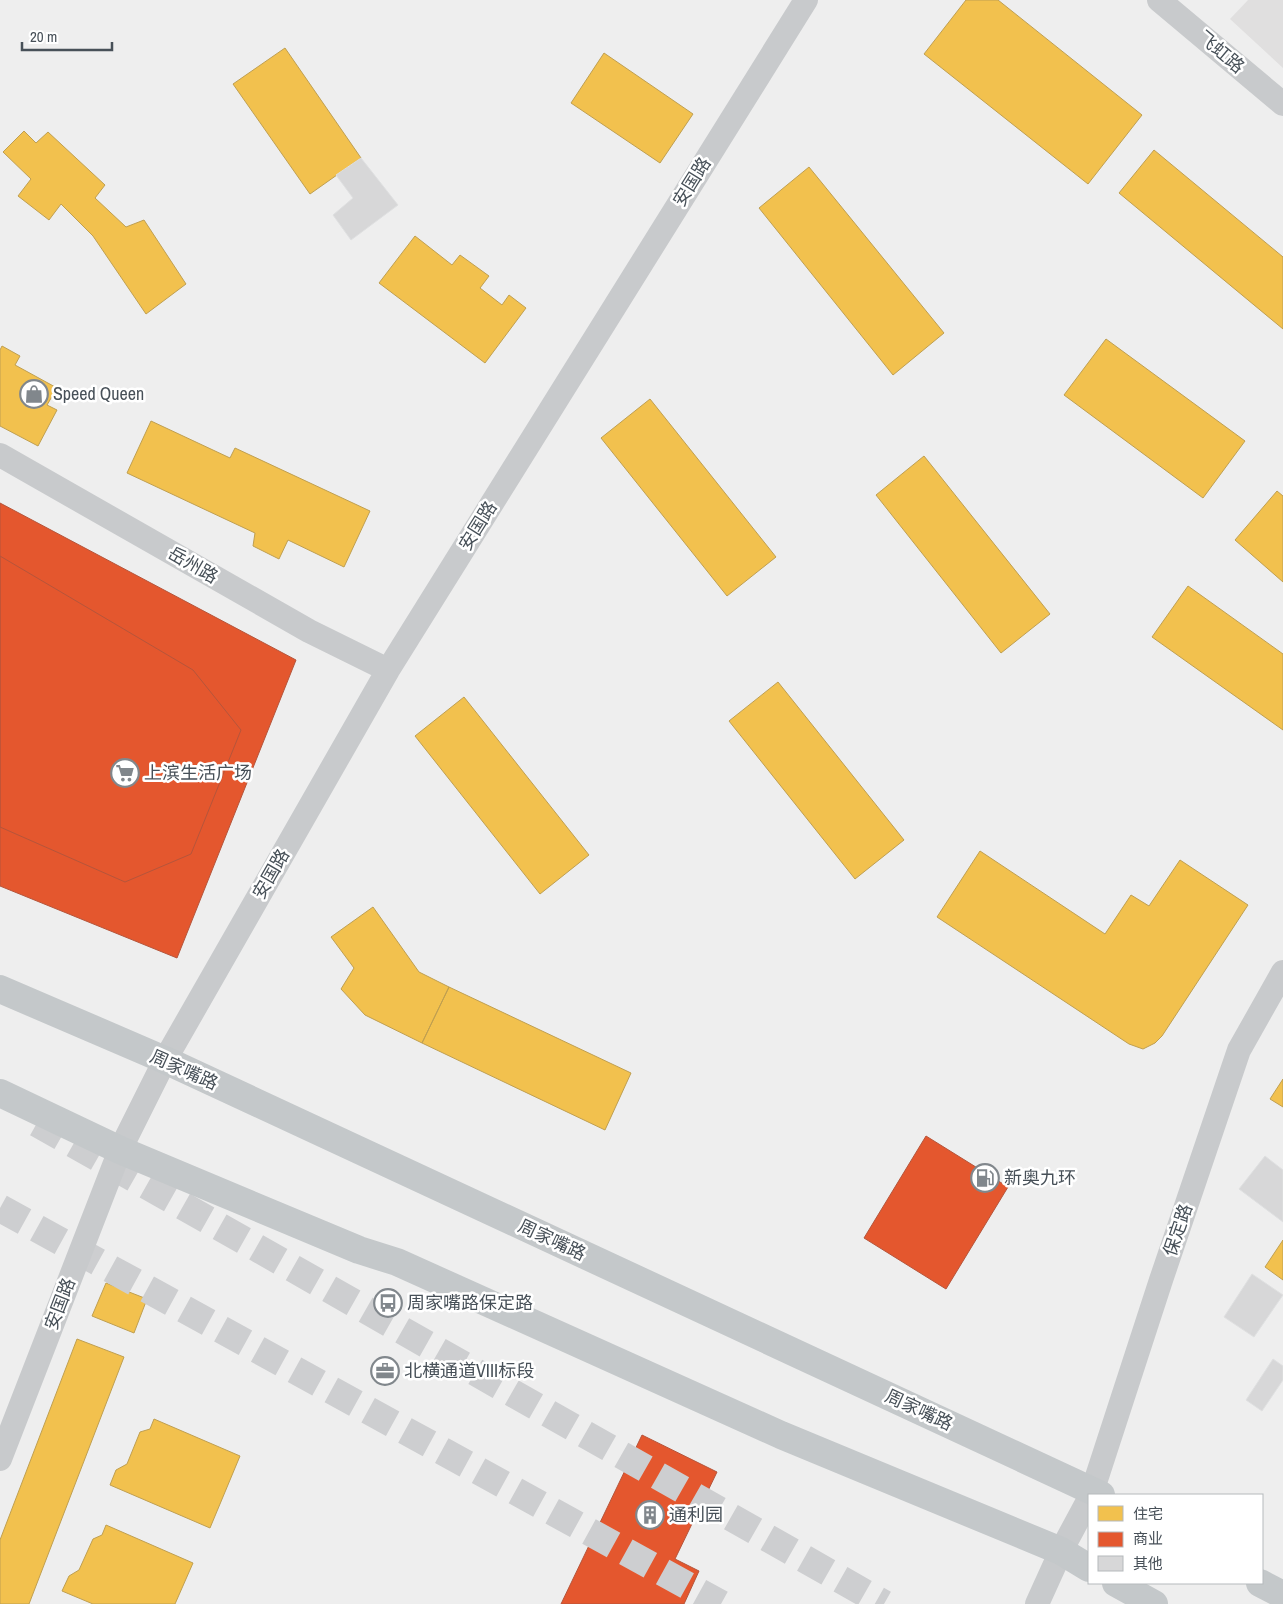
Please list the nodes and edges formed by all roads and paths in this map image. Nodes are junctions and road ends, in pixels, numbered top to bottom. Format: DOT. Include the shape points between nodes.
graph roads {
  1 [pos="806,0"];
  2 [pos="1159,0"];
  3 [pos="1283,104"];
  4 [pos="0,455"];
  5 [pos="388,670"];
  6 [pos="1283,972"];
  7 [pos="0,990"];
  8 [pos="165,1060"];
  9 [pos="0,1093"];
  10 [pos="120,1150"];
  11 [pos="0,1459"];
  12 [pos="1092,1494"];
  13 [pos="1094,1494"];
  14 [pos="1088,1505"];
  15 [pos="1061,1552"];
  16 [pos="1088,1567"];
  17 [pos="1118,1584"];
  18 [pos="1262,1584"];
  19 [pos="1283,1595"];
  20 [pos="1037,1604"];
  21 [pos="1154,1604"];
  1 -- 5 [label="street, 安国路"];
  2 -- 3 [label="street, 飞虹路"];
  4 -- 5 [label="street, 岳州路" via="310,632"];
  5 -- 8 [label="street, 安国路"];
  6 -- 13 [label="street, 保定路" via="1239,1050 1161,1280"];
  7 -- 8 [label="main road, 周家嘴路"];
  8 -- 10 [label="street, 安国路"];
  8 -- 12 [label="main road, 周家嘴路"];
  9 -- 10 [label="main road"];
  10 -- 11 [label="street, 安国路"];
  10 -- 15 [label="main road" via="359,1250 397,1262 781,1435"];
  14 -- 15 [label="street, 保定路"];
  15 -- 16 [label="main road"];
  15 -- 20 [label="street, 保定路"];
  17 -- 21 [label="main road"];
  18 -- 19 [label="main road"];
}
